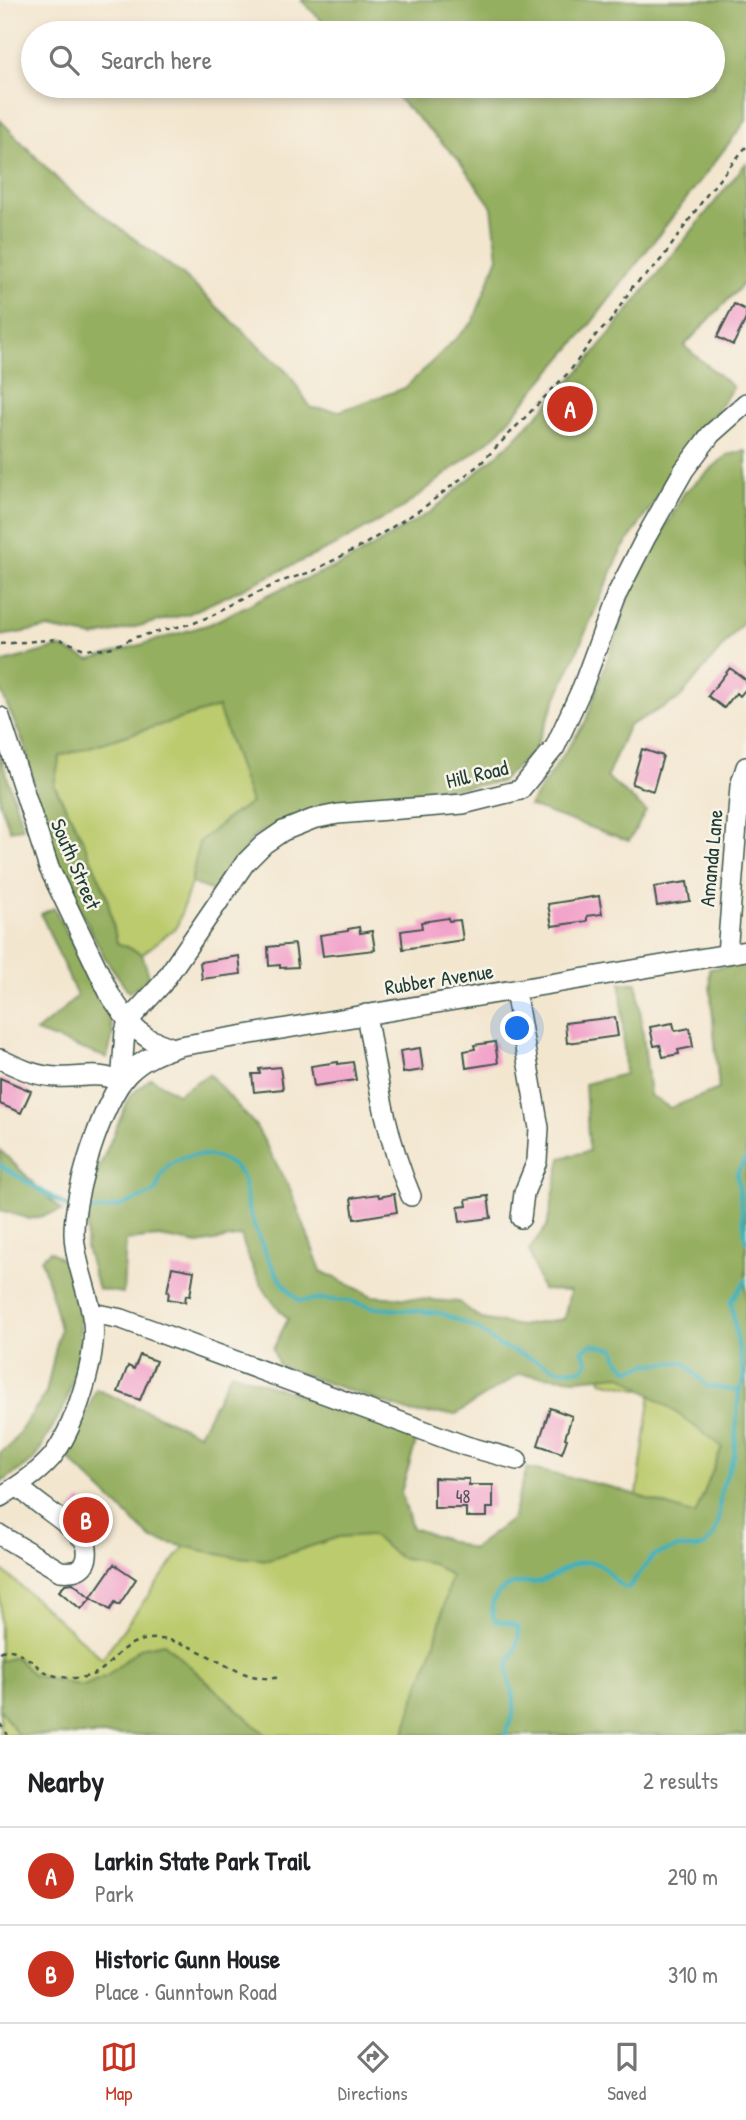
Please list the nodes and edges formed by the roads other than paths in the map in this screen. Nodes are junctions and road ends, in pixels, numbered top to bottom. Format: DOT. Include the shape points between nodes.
graph roads {
  1 [pos="746,403"];
  2 [pos="0,717"];
  3 [pos="746,766"];
  4 [pos="736,953"];
  5 [pos="515,990"];
  6 [pos="366,1014"];
  7 [pos="128,1021"];
  8 [pos="173,1048"];
  9 [pos="0,1059"];
  10 [pos="121,1083"];
  11 [pos="411,1196"];
  12 [pos="522,1218"];
  13 [pos="92,1313"];
  14 [pos="517,1460"];
  15 [pos="18,1486"];
  16 [pos="0,1497"];
  17 [pos="0,1535"];
  1 -- 7 [label="street, Hill Road" via="711,435 684,470 616,596 555,747 520,790 463,804 338,814 283,831 245,863 162,984"];
  2 -- 7 [label="street, South Street" via="49,868 110,995"];
  3 -- 4 [label="street, Amanda Lane" via="740,786"];
  4 -- 5 [label="street, Rubber Avenue"];
  5 -- 6 [label="street, Rubber Avenue"];
  5 -- 12 [label="street" via="539,1128 537,1161 524,1194"];
  6 -- 8 [label="street, Rubber Avenue"];
  6 -- 11 [label="street" via="391,1138"];
  7 -- 8 [label="street, South Street" via="149,1039"];
  7 -- 10 [label="street"];
  8 -- 10 [label="street, Rubber Avenue" via="142,1062"];
  9 -- 10 [label="street" via="28,1073 111,1076"];
  10 -- 13 [label="street" via="99,1129 77,1207 76,1247"];
  13 -- 14 [label="street" via="122,1319 466,1446"];
  13 -- 15 [label="street" via="91,1355 70,1426 50,1459"];
  15 -- 16 [label="street"];
  15 -- 17 [label="street" via="84,1541 86,1561 79,1569 60,1570"];
}
